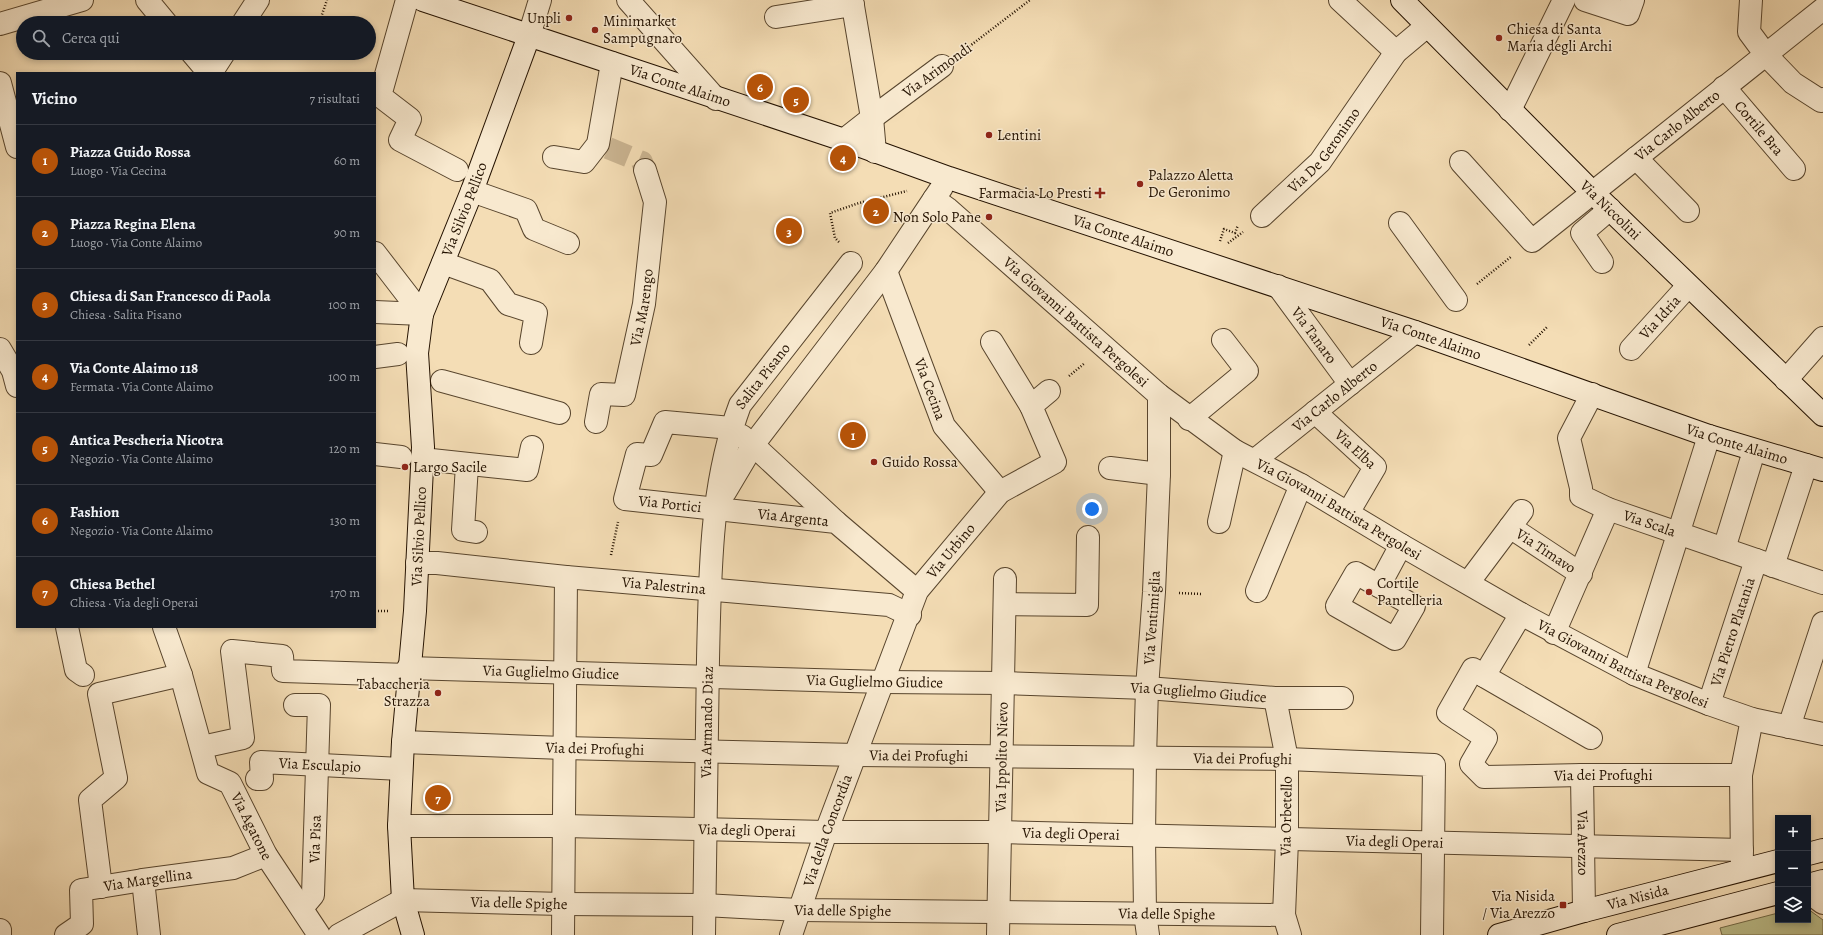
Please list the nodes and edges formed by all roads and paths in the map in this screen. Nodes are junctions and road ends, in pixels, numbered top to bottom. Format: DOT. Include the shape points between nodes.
graph roads {
  1 [pos="82,0"];
  2 [pos="147,0"];
  3 [pos="258,0"];
  4 [pos="327,0"];
  5 [pos="408,0"];
  6 [pos="424,0"];
  7 [pos="540,0"];
  8 [pos="628,0"];
  9 [pos="1030,0"];
  10 [pos="1340,0"];
  11 [pos="1402,0"];
  12 [pos="1585,0"];
  13 [pos="1633,0"];
  14 [pos="1751,0"];
  15 [pos="1562,1"];
  16 [pos="853,2"];
  17 [pos="1823,9"];
  18 [pos="27,16"];
  19 [pos="160,16"];
  20 [pos="248,16"];
  21 [pos="321,16"];
  22 [pos="776,17"];
  23 [pos="16,19"];
  24 [pos="0,24"];
  25 [pos="1427,26"];
  26 [pos="529,36"];
  27 [pos="1396,52"];
  28 [pos="1766,55"];
  29 [pos="198,60"];
  30 [pos="219,60"];
  31 [pos="612,63"];
  32 [pos="942,66"];
  33 [pos="209,72"];
  34 [pos="211,72"];
  35 [pos="0,83"];
  36 [pos="1724,88"];
  37 [pos="716,99"];
  38 [pos="1823,99"];
  39 [pos="1510,110"];
  40 [pos="872,118"];
  41 [pos="844,140"];
  42 [pos="16,143"];
  43 [pos="875,152"];
  44 [pos="554,157"];
  45 [pos="1636,158"];
  46 [pos="1461,162"];
  47 [pos="1794,169"];
  48 [pos="457,170"];
  49 [pos="645,170"];
  50 [pos="949,178"];
  51 [pos="472,190"];
  52 [pos="904,192"];
  53 [pos="1592,192"];
  54 [pos="934,199"];
  55 [pos="1610,210"];
  56 [pos="1688,211"];
  57 [pos="1256,221"];
  58 [pos="1400,223"];
  59 [pos="568,243"];
  60 [pos="376,254"];
  61 [pos="1214,259"];
  62 [pos="1602,262"];
  63 [pos="443,263"];
  64 [pos="851,263"];
  65 [pos="886,271"];
  66 [pos="1278,286"];
  67 [pos="1688,286"];
  68 [pos="1456,300"];
  69 [pos="376,312"];
  70 [pos="422,314"];
  71 [pos="1415,332"];
  72 [pos="1823,338"];
  73 [pos="1223,340"];
  74 [pos="992,342"];
  75 [pos="531,343"];
  76 [pos="1104,348"];
  77 [pos="0,349"];
  78 [pos="1631,349"];
  79 [pos="398,354"];
  80 [pos="376,357"];
  81 [pos="16,376"];
  82 [pos="1786,380"];
  83 [pos="442,381"];
  84 [pos="1350,384"];
  85 [pos="1049,391"];
  86 [pos="1592,394"];
  87 [pos="1159,395"];
  88 [pos="1031,406"];
  89 [pos="1315,412"];
  90 [pos="559,413"];
  91 [pos="1823,415"];
  92 [pos="1189,418"];
  93 [pos="596,422"];
  94 [pos="731,428"];
  95 [pos="1709,436"];
  96 [pos="753,445"];
  97 [pos="532,447"];
  98 [pos="1235,451"];
  99 [pos="1754,451"];
  100 [pos="376,454"];
  101 [pos="401,457"];
  102 [pos="422,459"];
  103 [pos="1255,460"];
  104 [pos="467,465"];
  105 [pos="1110,468"];
  106 [pos="1814,468"];
  107 [pos="1159,474"];
  108 [pos="1301,485"];
  109 [pos="1000,492"];
  110 [pos="625,499"];
  111 [pos="716,508"];
  112 [pos="1608,509"];
  113 [pos="1348,513"];
  114 [pos="836,522"];
  115 [pos="1219,522"];
  116 [pos="476,532"];
  117 [pos="1678,533"];
  118 [pos="1088,537"];
  119 [pos="1401,546"];
  120 [pos="1724,549"];
  121 [pos="417,563"];
  122 [pos="1765,563"];
  123 [pos="1580,574"];
  124 [pos="566,577"];
  125 [pos="1005,579"];
  126 [pos="607,581"];
  127 [pos="1468,583"];
  128 [pos="1823,583"];
  129 [pos="1379,586"];
  130 [pos="710,590"];
  131 [pos="918,591"];
  132 [pos="1257,591"];
  133 [pos="1005,604"];
  134 [pos="1521,614"];
  135 [pos="910,615"];
  136 [pos="1823,623"];
  137 [pos="67,628"];
  138 [pos="164,628"];
  139 [pos="1554,633"];
  140 [pos="408,672"];
  141 [pos="565,672"];
  142 [pos="1634,674"];
  143 [pos="82,675"];
  144 [pos="181,675"];
  145 [pos="707,676"];
  146 [pos="1484,676"];
  147 [pos="884,682"];
  148 [pos="1003,683"];
  149 [pos="1147,688"];
  150 [pos="1275,698"];
  151 [pos="1342,698"];
  152 [pos="1709,704"];
  153 [pos="295,705"];
  154 [pos="1752,719"];
  155 [pos="1789,727"];
  156 [pos="1823,734"];
  157 [pos="1591,738"];
  158 [pos="403,742"];
  159 [pos="202,747"];
  160 [pos="564,748"];
  161 [pos="706,751"];
  162 [pos="856,755"];
  163 [pos="1002,757"];
  164 [pos="1145,758"];
  165 [pos="1287,759"];
  166 [pos="318,765"];
  167 [pos="402,769"];
  168 [pos="1582,775"];
  169 [pos="1741,775"];
  170 [pos="256,779"];
  171 [pos="399,826"];
  172 [pos="564,826"];
  173 [pos="705,828"];
  174 [pos="826,832"];
  175 [pos="1000,832"];
  176 [pos="1144,837"];
  177 [pos="1287,840"];
  178 [pos="1432,843"];
  179 [pos="1584,846"];
  180 [pos="1823,850"];
  181 [pos="1811,853"];
  182 [pos="266,855"];
  183 [pos="1742,860"];
  184 [pos="1775,861"];
  185 [pos="143,880"];
  186 [pos="1823,881"];
  187 [pos="1811,884"];
  188 [pos="101,887"];
  189 [pos="1775,894"];
  190 [pos="1811,894"];
  191 [pos="403,900"];
  192 [pos="1823,903"];
  193 [pos="563,904"];
  194 [pos="704,905"];
  195 [pos="302,908"];
  196 [pos="799,910"];
  197 [pos="998,911"];
  198 [pos="1584,911"];
  199 [pos="1144,913"];
  200 [pos="1287,925"];
  201 [pos="0,930"];
  202 [pos="0,935"];
  203 [pos="66,935"];
  204 [pos="149,935"];
  205 [pos="319,935"];
  206 [pos="339,935"];
  207 [pos="413,935"];
  208 [pos="563,935"];
  209 [pos="704,935"];
  210 [pos="791,935"];
  211 [pos="998,935"];
  212 [pos="1148,935"];
  213 [pos="1432,935"];
  214 [pos="1499,935"];
  215 [pos="1618,935"];
  1 -- 18 [label="street"];
  2 -- 19 [label="street"];
  3 -- 20 [label="street"];
  4 -- 21 [label="path"];
  5 -- 48 [label="street" via="380,96 410,119 400,140"];
  6 -- 26 [label="street, Via Conte Alaimo"];
  7 -- 26 [label="street, Via Silvio Pellico"];
  8 -- 37 [label="street"];
  9 -- 32 [label="path, Via Arimondi"];
  10 -- 27 [label="street"];
  11 -- 25 [label="street, Via Niccolini"];
  12 -- 13 [label="street" via="1628,14"];
  14 -- 28 [label="street" via="1749,32"];
  15 -- 39 [label="street"];
  16 -- 22 [label="street"];
  16 -- 40 [label="street"];
  17 -- 28 [label="street, Via Carlo Alberto"];
  23 -- 24 [label="street"];
  25 -- 27 [label="street, Via De Geronimo"];
  25 -- 39 [label="street, Via Niccolini"];
  26 -- 31 [label="street, Via Conte Alaimo"];
  26 -- 51 [label="street, Via Silvio Pellico"];
  27 -- 57 [label="street, Via De Geronimo" via="1320,162"];
  28 -- 36 [label="street, Via Carlo Alberto"];
  28 -- 38 [label="street" via="1793,84 1821,101"];
  29 -- 33 [label="street"];
  30 -- 34 [label="street"];
  31 -- 37 [label="street, Via Conte Alaimo"];
  31 -- 44 [label="street" via="603,146 584,162"];
  32 -- 40 [label="street, Via Arimondi"];
  35 -- 42 [label="street"];
  36 -- 45 [label="street, Via Carlo Alberto"];
  36 -- 47 [label="street, Cortile Bra"];
  37 -- 41 [label="street, Via Conte Alaimo"];
  39 -- 53 [label="street, Via Niccolini"];
  40 -- 41 [label="street, Via Arimondi"];
  40 -- 43 [label="street"];
  41 -- 43 [label="street, Via Conte Alaimo"];
  43 -- 50 [label="street, Via Conte Alaimo"];
  45 -- 53 [label="street, Via Carlo Alberto"];
  45 -- 56 [label="street"];
  46 -- 53 [label="street, Via Carlo Alberto" via="1532,241"];
  49 -- 93 [label="street, Via Marengo" via="655,202 644,304 624,395 601,394"];
  50 -- 54 [label="street"];
  50 -- 61 [label="street, Via Conte Alaimo"];
  51 -- 59 [label="street" via="526,210 534,229"];
  51 -- 63 [label="street, Via Silvio Pellico"];
  52 -- 64 [label="path" via="830,213 835,238 854,255"];
  53 -- 55 [label="street, Via Niccolini"];
  54 -- 65 [label="street"];
  54 -- 76 [label="street, Via Giovanni Battista Pergolesi"];
  55 -- 62 [label="street" via="1582,233"];
  55 -- 67 [label="street, Via Niccolini"];
  57 -- 61 [label="path"];
  57 -- 61 [label="path" via="1239,222 1235,233 1224,229"];
  58 -- 68 [label="street"];
  60 -- 70 [label="street"];
  61 -- 66 [label="street, Via Conte Alaimo"];
  63 -- 70 [label="street, Via Silvio Pellico"];
  63 -- 75 [label="street" via="490,280 508,304 536,313"];
  64 -- 94 [label="street, Salita Pisano" via="740,405"];
  65 -- 96 [label="street"];
  65 -- 109 [label="street, Via Cecina" via="944,426"];
  66 -- 71 [label="street, Via Conte Alaimo"];
  66 -- 84 [label="street, Via Tanaro"];
  67 -- 78 [label="street, Via Idria"];
  67 -- 82 [label="street, Via Niccolini"];
  69 -- 70 [label="street"];
  70 -- 102 [label="street, Via Silvio Pellico" via="417,353"];
  71 -- 84 [label="street, Via Carlo Alberto"];
  71 -- 86 [label="street, Via Conte Alaimo"];
  72 -- 82 [label="street"];
  73 -- 92 [label="street" via="1247,371"];
  74 -- 88 [label="street"];
  76 -- 85 [label="path"];
  76 -- 87 [label="street, Via Giovanni Battista Pergolesi"];
  77 -- 81 [label="street"];
  79 -- 80 [label="street"];
  82 -- 91 [label="street, Via Niccolini"];
  83 -- 90 [label="street"];
  84 -- 89 [label="street, Via Carlo Alberto"];
  85 -- 88 [label="street"];
  86 -- 95 [label="street, Via Conte Alaimo"];
  86 -- 112 [label="street, Via Scala" via="1569,438 1582,488 1581,496"];
  87 -- 92 [label="street, Via Giovanni Battista Pergolesi"];
  87 -- 107 [label="street, Via Ventimiglia"];
  88 -- 109 [label="street" via="1055,462"];
  89 -- 103 [label="street, Via Carlo Alberto"];
  89 -- 113 [label="street, Via Elba" via="1375,467"];
  92 -- 98 [label="street, Via Giovanni Battista Pergolesi"];
  94 -- 96 [label="street"];
  94 -- 110 [label="street" via="665,422 652,455 637,454"];
  94 -- 111 [label="street, Salita Pisano"];
  95 -- 99 [label="street, Via Conte Alaimo"];
  95 -- 117 [label="street"];
  96 -- 111 [label="street"];
  96 -- 114 [label="street"];
  97 -- 104 [label="street" via="528,470"];
  98 -- 103 [label="street, Via Giovanni Battista Pergolesi"];
  98 -- 115 [label="street"];
  99 -- 106 [label="street, Via Conte Alaimo"];
  99 -- 120 [label="street"];
  100 -- 101 [label="street"];
  102 -- 104 [label="street"];
  102 -- 121 [label="street, Via Silvio Pellico"];
  103 -- 108 [label="street, Via Giovanni Battista Pergolesi"];
  104 -- 116 [label="street" via="463,530"];
  105 -- 107 [label="street"];
  106 -- 122 [label="street, Via Pietro Platania"];
  107 -- 149 [label="street, Via Ventimiglia"];
  108 -- 113 [label="street, Via Giovanni Battista Pergolesi"];
  108 -- 132 [label="street"];
  109 -- 131 [label="street, Via Urbino"];
  110 -- 111 [label="street, Via Portici"];
  110 -- 126 [label="path" via="615,533"];
  111 -- 114 [label="street, Via Argenta"];
  111 -- 130 [label="street, Via Armando Diaz"];
  112 -- 117 [label="street, Via Scala"];
  112 -- 123 [label="street"];
  113 -- 119 [label="street, Via Giovanni Battista Pergolesi"];
  114 -- 131 [label="street, Via Argenta"];
  117 -- 120 [label="street, Via Scala"];
  117 -- 142 [label="street"];
  118 -- 133 [label="street" via="1087,605"];
  119 -- 127 [label="street, Via Giovanni Battista Pergolesi"];
  119 -- 129 [label="street"];
  120 -- 122 [label="street, Via Scala"];
  121 -- 124 [label="street, Via Palestrina"];
  121 -- 140 [label="street, Via Silvio Pellico"];
  122 -- 128 [label="street, Via Scala"];
  122 -- 152 [label="street, Via Pietro Platania"];
  123 -- 127 [label="street, Via Timavo" via="1516,519"];
  123 -- 139 [label="street"];
  124 -- 126 [label="street, Via Palestrina"];
  124 -- 141 [label="street"];
  125 -- 133 [label="street, Via Ippolito Nievo"];
  126 -- 130 [label="street, Via Palestrina"];
  127 -- 134 [label="street, Via Giovanni Battista Pergolesi"];
  130 -- 135 [label="street, Via Palestrina" via="889,606"];
  130 -- 145 [label="street, Via Armando Diaz"];
  131 -- 135 [label="street, Via Urbino"];
  133 -- 148 [label="street, Via Ippolito Nievo"];
  134 -- 139 [label="street, Via Giovanni Battista Pergolesi"];
  134 -- 146 [label="street"];
  135 -- 147 [label="street, Via della Concordia"];
  136 -- 155 [label="street"];
  137 -- 143 [label="street" via="76,670"];
  138 -- 144 [label="street, Via Agatone"];
  139 -- 142 [label="street, Via Giovanni Battista Pergolesi"];
  140 -- 141 [label="street, Via Guglielmo Giudice"];
  140 -- 158 [label="street, Via Silvio Pellico"];
  140 -- 159 [label="street, Via Guglielmo Giudice" via="283,671 282,656 232,652 243,738"];
  141 -- 145 [label="street, Via Guglielmo Giudice"];
  141 -- 160 [label="street"];
  142 -- 152 [label="street, Via Giovanni Battista Pergolesi"];
  144 -- 159 [label="street, Via Agatone"];
  144 -- 188 [label="street" via="99,694 116,778 90,800"];
  145 -- 147 [label="street, Via Guglielmo Giudice"];
  145 -- 161 [label="street, Via Armando Diaz"];
  146 -- 157 [label="street"];
  146 -- 168 [label="street, Via dei Profughi" via="1473,669 1448,713 1486,738 1471,764 1484,777"];
  147 -- 148 [label="street, Via Guglielmo Giudice"];
  147 -- 162 [label="street, Via della Concordia"];
  148 -- 149 [label="street, Via Guglielmo Giudice"];
  148 -- 163 [label="street, Via Ippolito Nievo"];
  149 -- 150 [label="street, Via Guglielmo Giudice"];
  149 -- 164 [label="street, Via Ventimiglia"];
  150 -- 151 [label="street, Via Guglielmo Giudice"];
  150 -- 165 [label="street, Via Orbetello"];
  152 -- 154 [label="street, Via Giovanni Battista Pergolesi"];
  153 -- 166 [label="street, Via Pisa" via="319,705"];
  154 -- 155 [label="street, Via Giovanni Battista Pergolesi"];
  154 -- 169 [label="street"];
  155 -- 156 [label="street, Via Giovanni Battista Pergolesi"];
  158 -- 160 [label="street, Via dei Profughi"];
  158 -- 167 [label="street, Via Silvio Pellico"];
  159 -- 182 [label="street, Via Agatone" via="208,773 230,783"];
  160 -- 161 [label="street, Via dei Profughi"];
  160 -- 172 [label="street"];
  161 -- 162 [label="street, Via dei Profughi"];
  161 -- 173 [label="street, Via Armando Diaz"];
  162 -- 163 [label="street, Via dei Profughi"];
  162 -- 174 [label="street, Via della Concordia"];
  163 -- 164 [label="street, Via dei Profughi"];
  163 -- 175 [label="street, Via Ippolito Nievo"];
  164 -- 165 [label="street, Via dei Profughi"];
  164 -- 176 [label="street, Via Ventimiglia"];
  165 -- 177 [label="street, Via Orbetello"];
  165 -- 178 [label="street, Via dei Profughi" via="1434,765"];
  166 -- 167 [label="street, Via Esculapio"];
  166 -- 170 [label="street, Via Esculapio" via="261,762 262,779"];
  166 -- 195 [label="street, Via Pisa" via="313,895"];
  167 -- 171 [label="street, Via Silvio Pellico"];
  168 -- 169 [label="street, Via dei Profughi"];
  168 -- 179 [label="street, Via Arezzo"];
  169 -- 183 [label="street"];
  171 -- 172 [label="street, Via degli Operai"];
  171 -- 191 [label="street, Via Silvio Pellico"];
  172 -- 173 [label="street, Via degli Operai"];
  172 -- 193 [label="street"];
  173 -- 174 [label="street, Via degli Operai"];
  173 -- 194 [label="street, Via Armando Diaz"];
  174 -- 175 [label="street, Via degli Operai"];
  174 -- 196 [label="street, Via della Concordia"];
  175 -- 176 [label="street, Via degli Operai"];
  175 -- 197 [label="street, Via Ippolito Nievo"];
  176 -- 177 [label="street, Via degli Operai"];
  176 -- 199 [label="street, Via Ventimiglia"];
  177 -- 178 [label="street, Via degli Operai"];
  177 -- 200 [label="street, Via Orbetello"];
  178 -- 179 [label="street, Via degli Operai"];
  178 -- 213 [label="street"];
  179 -- 183 [label="street, Via degli Operai"];
  179 -- 198 [label="street, Via Arezzo"];
  180 -- 181 [label="street"];
  182 -- 185 [label="street, Via Margellina" via="233,868"];
  182 -- 195 [label="street, Via Agatone"];
  183 -- 184 [label="street, Via Nisida"];
  183 -- 198 [label="street, Via Nisida"];
  185 -- 188 [label="street, Via Margellina"];
  185 -- 204 [label="street"];
  186 -- 187 [label="street"];
  188 -- 203 [label="street, Via Margellina" via="81,890 82,924"];
  189 -- 215 [label="street, Via Nisida"];
  190 -- 192 [label="street"];
  191 -- 193 [label="street, Via delle Spighe"];
  191 -- 206 [label="street"];
  191 -- 207 [label="street, Via Silvio Pellico"];
  193 -- 194 [label="street, Via delle Spighe"];
  193 -- 208 [label="street"];
  194 -- 196 [label="street, Via delle Spighe"];
  194 -- 209 [label="street, Via Armando Diaz"];
  195 -- 205 [label="street, Via Agatone"];
  196 -- 197 [label="street, Via delle Spighe"];
  196 -- 210 [label="street, Via della Concordia"];
  197 -- 199 [label="street, Via delle Spighe"];
  197 -- 211 [label="street, Via Ippolito Nievo"];
  198 -- 214 [label="street, Via Nisida"];
  199 -- 200 [label="street, Via delle Spighe"];
  199 -- 212 [label="street, Via Ventimiglia"];
  201 -- 202 [label="street"];
}
